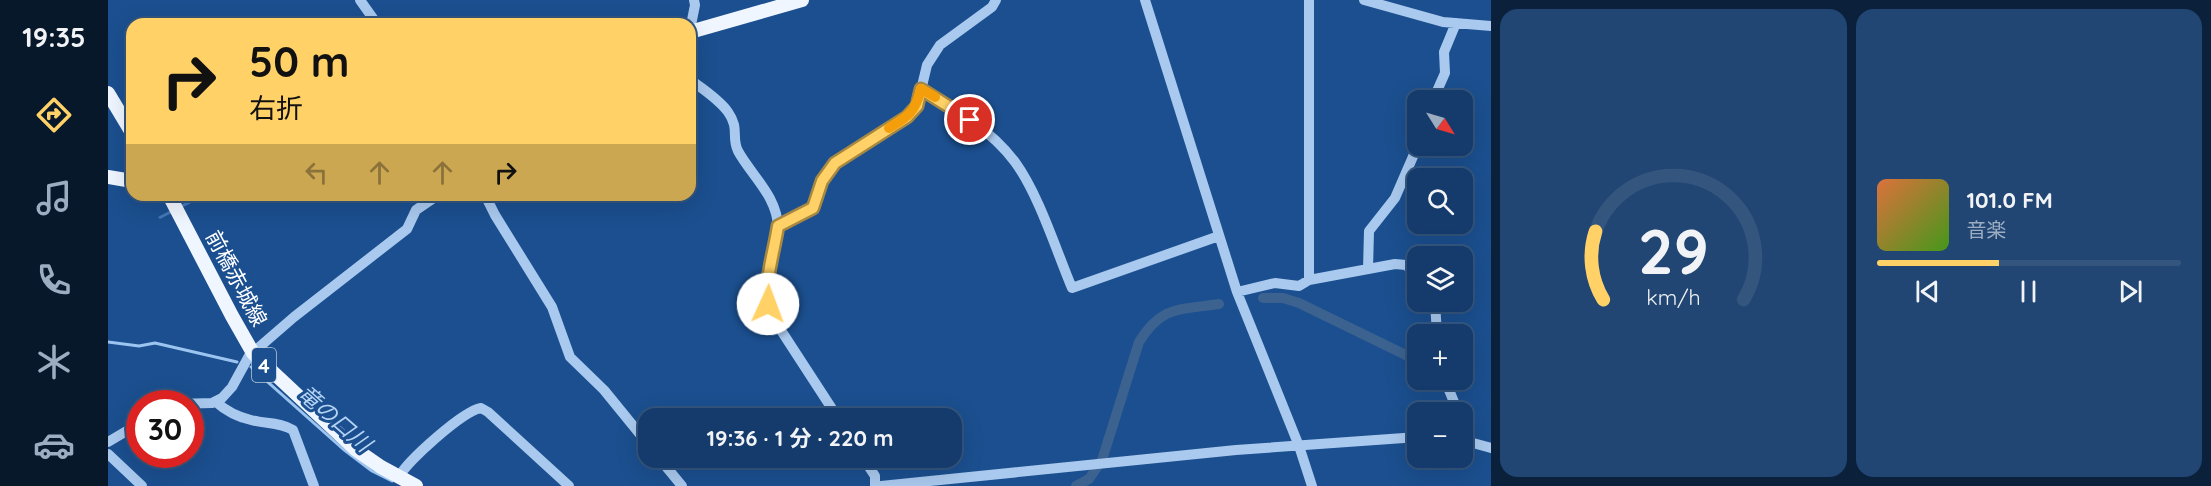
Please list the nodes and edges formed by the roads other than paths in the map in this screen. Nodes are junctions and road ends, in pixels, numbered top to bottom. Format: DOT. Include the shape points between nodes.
graph roads {
  1 [pos="360,0"];
  2 [pos="694,0"];
  3 [pos="802,0"];
  4 [pos="996,0"];
  5 [pos="1145,0"];
  6 [pos="1309,0"];
  7 [pos="1364,0"];
  8 [pos="373,18"];
  9 [pos="692,18"];
  10 [pos="1456,23"];
  11 [pos="1491,26"];
  12 [pos="696,29"];
  13 [pos="696,84"];
  14 [pos="921,89"];
  15 [pos="1437,90"];
  16 [pos="108,93"];
  17 [pos="126,123"];
  18 [pos="1413,156"];
  19 [pos="108,177"];
  20 [pos="126,180"];
  21 [pos="172,201"];
  22 [pos="429,201"];
  23 [pos="488,201"];
  24 [pos="778,226"];
  25 [pos="1219,236"];
  26 [pos="1407,266"];
  27 [pos="1368,269"];
  28 [pos="1309,280"];
  29 [pos="1237,291"];
  30 [pos="253,352"];
  31 [pos="216,402"];
  32 [pos="204,403"];
  33 [pos="832,408"];
  34 [pos="126,431"];
  35 [pos="638,432"];
  36 [pos="1407,439"];
  37 [pos="108,442"];
  38 [pos="1473,443"];
  39 [pos="1299,446"];
  40 [pos="1491,448"];
  41 [pos="108,454"];
  42 [pos="667,468"];
  43 [pos="870,468"];
  44 [pos="399,477"];
  45 [pos="142,486"];
  46 [pos="314,486"];
  47 [pos="416,486"];
  48 [pos="569,486"];
  49 [pos="682,486"];
  50 [pos="875,486"];
  51 [pos="881,486"];
  52 [pos="1312,486"];
  1 -- 8 [label="street"];
  2 -- 9 [label="street"];
  3 -- 12 [label="main road"];
  4 -- 14 [label="street" via="940,45 927,64"];
  5 -- 25 [label="street"];
  6 -- 28 [label="street"];
  7 -- 10 [label="street"];
  10 -- 11 [label="street"];
  10 -- 15 [label="street" via="1443,52 1445,72"];
  13 -- 24 [label="street" via="727,110 736,126 738,151 767,194"];
  14 -- 24 [label="street" via="917,106 907,117 835,163 822,181 813,208"];
  14 -- 25 [label="street" via="985,130 1015,162 1031,189 1072,288"];
  16 -- 17 [label="main road"];
  18 -- 27 [label="street" via="1395,198 1369,231"];
  19 -- 20 [label="main road"];
  21 -- 30 [label="main road, 前橋赤城線 / 4"];
  22 -- 30 [label="street" via="416,210 407,229"];
  23 -- 35 [label="street" via="552,307 570,357"];
  24 -- 33 [label="street" via="768,279 768,304 773,318"];
  25 -- 29 [label="street"];
  26 -- 27 [label="street"];
  27 -- 28 [label="street"];
  28 -- 29 [label="street" via="1299,286 1275,283"];
  29 -- 39 [label="street"];
  30 -- 31 [label="street" via="228,393"];
  30 -- 44 [label="main road, 前橋赤城線 / 4" via="355,449"];
  31 -- 32 [label="street"];
  31 -- 46 [label="street" via="251,420 293,430"];
  34 -- 37 [label="street"];
  36 -- 39 [label="street"];
  38 -- 40 [label="street"];
  39 -- 51 [label="street"];
  39 -- 52 [label="street"];
  41 -- 45 [label="street"];
  42 -- 49 [label="street"];
  43 -- 50 [label="street"];
  44 -- 47 [label="main road, 前橋赤城線 / 4"];
  44 -- 48 [label="street" via="438,436 481,408"];
}
